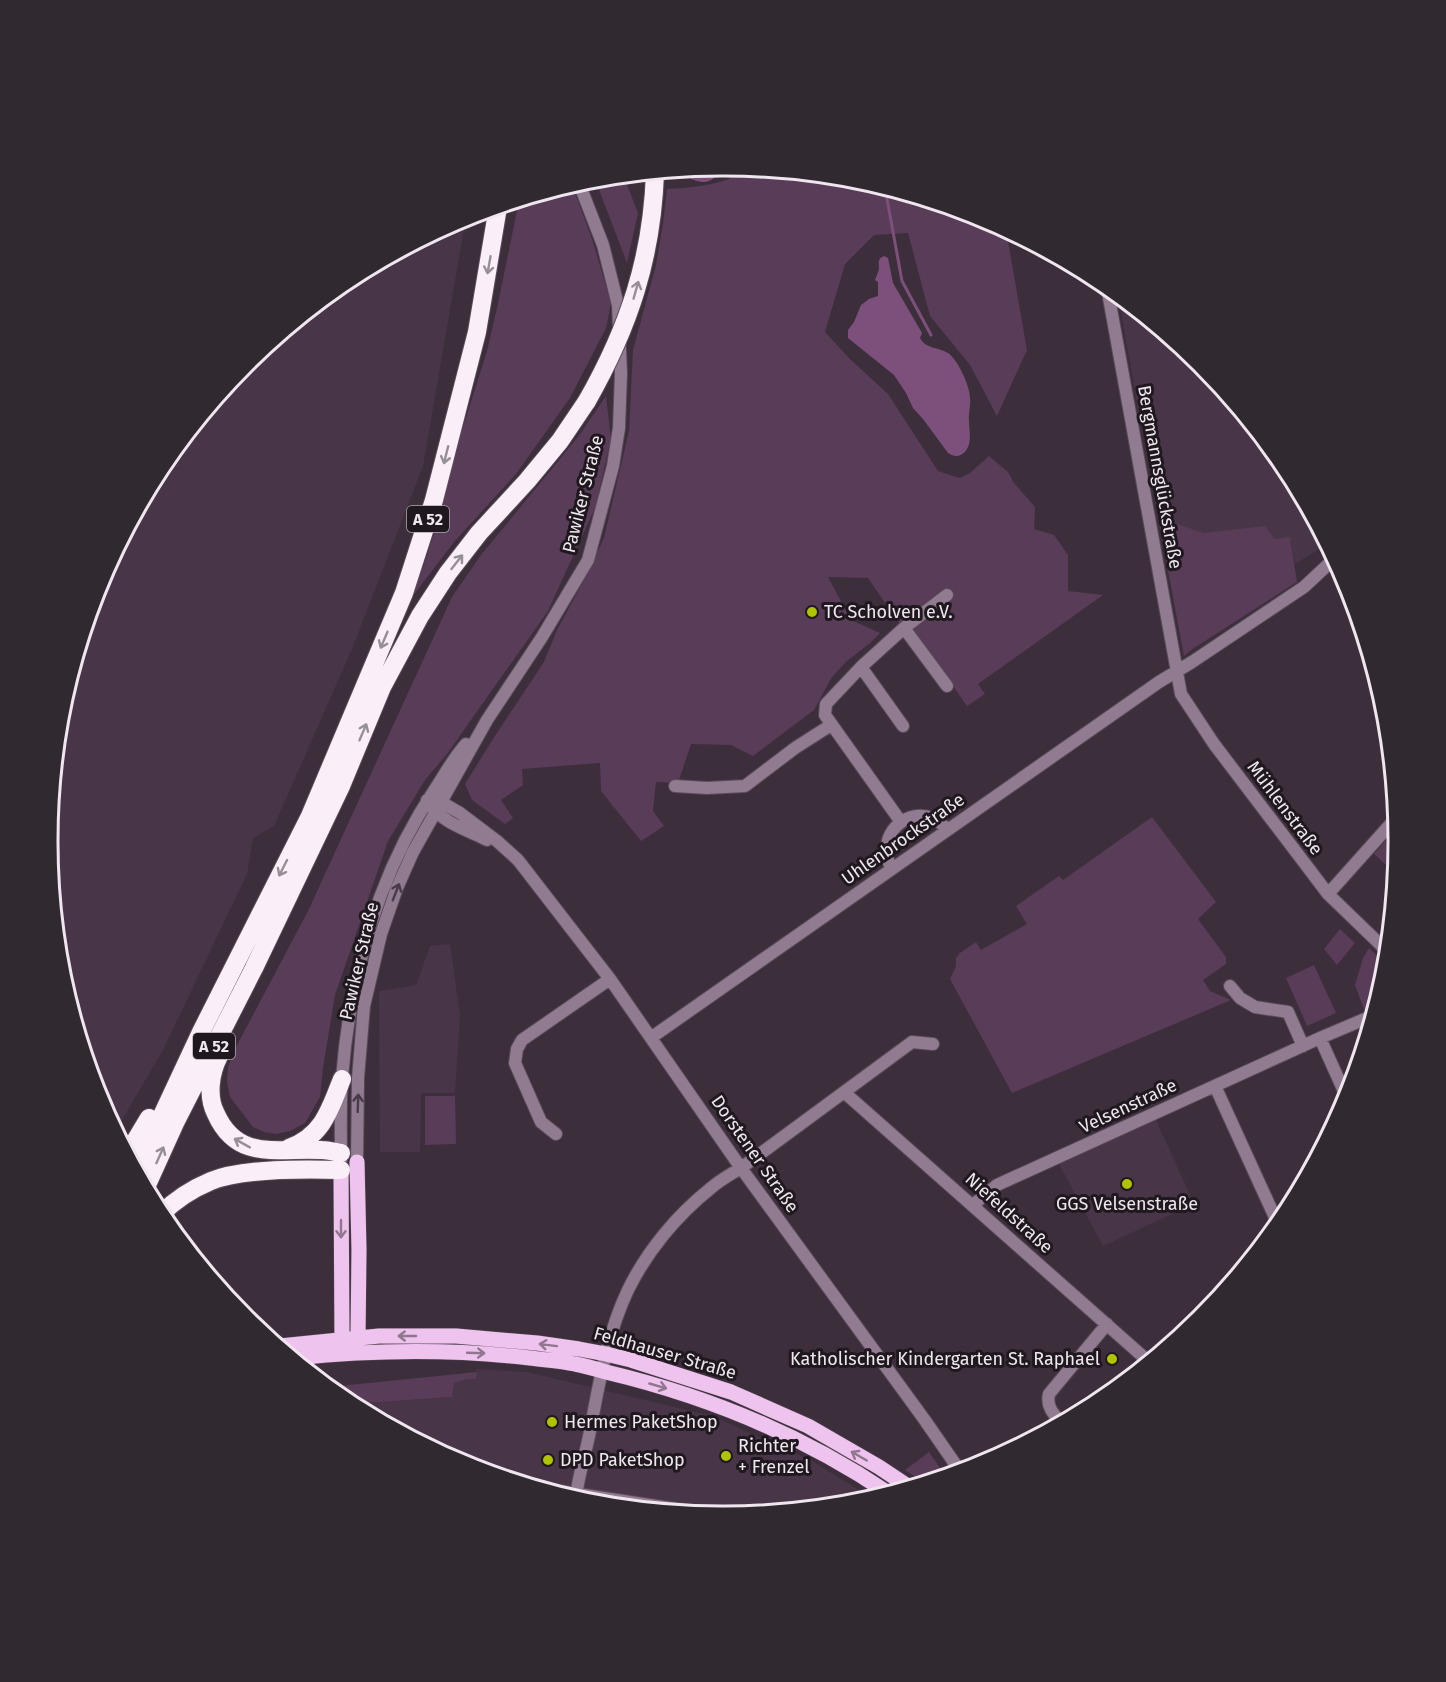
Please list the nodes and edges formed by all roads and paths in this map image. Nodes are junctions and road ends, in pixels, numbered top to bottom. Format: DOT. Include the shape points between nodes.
graph roads {
  1 [pos="654,180"];
  2 [pos="582,192"];
  3 [pos="496,217"];
  4 [pos="1109,301"];
  5 [pos="1327,565"];
  6 [pos="947,595"];
  7 [pos="904,628"];
  8 [pos="861,667"];
  9 [pos="1176,672"];
  10 [pos="946,686"];
  11 [pos="487,720"];
  12 [pos="831,725"];
  13 [pos="903,726"];
  14 [pos="675,786"];
  15 [pos="427,800"];
  16 [pos="438,806"];
  17 [pos="901,822"];
  18 [pos="1387,828"];
  19 [pos="947,829"];
  20 [pos="892,869"];
  21 [pos="1328,894"];
  22 [pos="1379,944"];
  23 [pos="254,968"];
  24 [pos="610,979"];
  25 [pos="1230,986"];
  26 [pos="1363,1020"];
  27 [pos="201,1032"];
  28 [pos="652,1037"];
  29 [pos="1320,1038"];
  30 [pos="933,1044"];
  31 [pos="1303,1046"];
  32 [pos="342,1078"];
  33 [pos="1341,1085"];
  34 [pos="1215,1086"];
  35 [pos="845,1093"];
  36 [pos="556,1134"];
  37 [pos="133,1145"];
  38 [pos="282,1151"];
  39 [pos="141,1160"];
  40 [pos="346,1162"];
  41 [pos="741,1168"];
  42 [pos="150,1177"];
  43 [pos="973,1205"];
  44 [pos="169,1208"];
  45 [pos="1273,1214"];
  46 [pos="1107,1324"];
  47 [pos="358,1338"];
  48 [pos="291,1346"];
  49 [pos="345,1347"];
  50 [pos="606,1354"];
  51 [pos="303,1356"];
  52 [pos="1143,1356"];
  53 [pos="601,1371"];
  54 [pos="1055,1416"];
  55 [pos="955,1463"];
  56 [pos="901,1481"];
  57 [pos="879,1487"];
  58 [pos="577,1489"];
  23 -- 1 [label="highway, A 52, one-way, bridge" via="382,687 420,616 467,549 560,441 607,365 633,302 644,261"];
  2 -- 11 [label="street, Pawiker Straße" via="603,245 618,305 621,373 613,466 588,560"];
  3 -- 27 [label="highway, A 52, one-way" via="477,332 434,500 404,593 310,816"];
  4 -- 9 [label="street, Bergmannsglückstraße"];
  5 -- 9 [label="street, Uhlenbrockstraße" via="1304,587"];
  6 -- 7 [label="street"];
  7 -- 8 [label="street"];
  7 -- 10 [label="street"];
  8 -- 12 [label="street" via="826,704 825,715"];
  8 -- 13 [label="street"];
  9 -- 19 [label="street, Uhlenbrockstraße"];
  9 -- 21 [label="street, Mühlenstraße" via="1181,694 1214,744"];
  11 -- 15 [label="street, Pawiker Straße"];
  11 -- 16 [label="street, Pawiker Straße"];
  12 -- 14 [label="street" via="745,786"];
  12 -- 17 [label="street"];
  15 -- 16 [label="street, Dorstener Straße"];
  15 -- 32 [label="street, Pawiker Straße" via="393,866 361,953"];
  16 -- 24 [label="street, Dorstener Straße" via="460,813 511,853"];
  40 -- 16 [label="street, Pawiker Straße, one-way" via="364,1006 381,934 413,852"];
  17 -- 19 [label="street" via="910,817 931,817"];
  17 -- 20 [label="street" via="887,843"];
  18 -- 21 [label="street"];
  19 -- 20 [label="street, Uhlenbrockstraße"];
  20 -- 28 [label="street, Uhlenbrockstraße"];
  21 -- 22 [label="street, Mühlenstraße"];
  38 -- 23 [label="highway, one-way" via="251,1148 234,1139 212,1107 215,1063 246,1000"];
  42 -- 23 [label="highway, A 52, one-way"];
  24 -- 28 [label="street, Dorstener Straße"];
  24 -- 36 [label="street" via="522,1040 517,1049 515,1063 541,1122"];
  25 -- 31 [label="street" via="1255,1007 1288,1012"];
  26 -- 29 [label="street, Velsenstraße"];
  27 -- 37 [label="highway" via="191,1041"];
  27 -- 39 [label="highway, A 52"];
  28 -- 41 [label="street, Dorstener Straße"];
  29 -- 31 [label="street, Velsenstraße"];
  29 -- 33 [label="street"];
  30 -- 35 [label="street" via="912,1042"];
  31 -- 34 [label="street, Velsenstraße"];
  32 -- 38 [label="highway" via="317,1130"];
  32 -- 40 [label="street, Pawiker Straße"];
  34 -- 43 [label="street, Velsenstraße" via="997,1185"];
  34 -- 45 [label="street"];
  35 -- 41 [label="street"];
  35 -- 43 [label="street, Niefeldstraße"];
  38 -- 40 [label="highway" via="323,1150"];
  40 -- 44 [label="highway" via="213,1180 188,1192"];
  40 -- 47 [label="main road, Pawiker Straße" via="359,1250"];
  40 -- 49 [label="main road, Pawiker Straße, one-way"];
  41 -- 50 [label="street" via="694,1202 651,1252 628,1291"];
  41 -- 55 [label="street, Dorstener Straße"];
  43 -- 46 [label="street, Niefeldstraße"];
  46 -- 52 [label="street, Niefeldstraße"];
  46 -- 54 [label="street" via="1049,1394 1047,1402"];
  47 -- 49 [label="main road"];
  50 -- 47 [label="main road, Feldhauser Straße, one-way" via="456,1336"];
  48 -- 49 [label="main road, Feldhauser Straße"];
  49 -- 51 [label="main road, Feldhauser Straße"];
  49 -- 53 [label="main road, Feldhauser Straße, one-way" via="481,1353 575,1364"];
  50 -- 53 [label="street"];
  56 -- 50 [label="main road, Feldhauser Straße, one-way" via="808,1426 731,1392"];
  53 -- 57 [label="main road, Feldhauser Straße, one-way" via="725,1408 802,1441"];
  53 -- 58 [label="street"];
}
